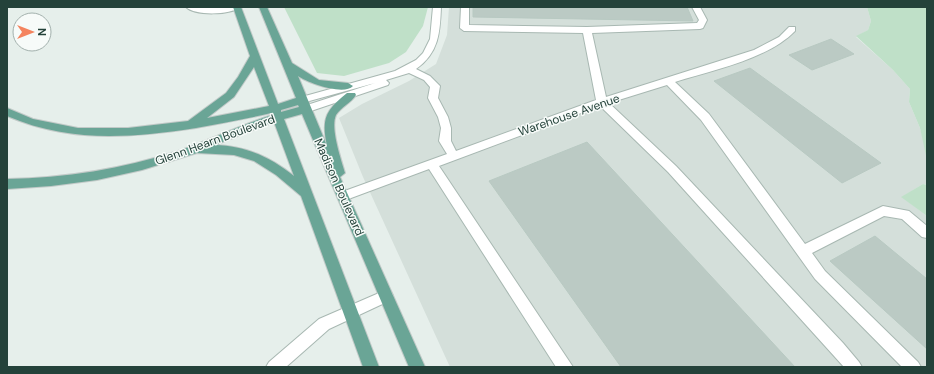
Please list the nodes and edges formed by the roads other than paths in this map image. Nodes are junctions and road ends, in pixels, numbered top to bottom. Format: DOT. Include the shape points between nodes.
graph roads {
  1 [pos="190,7"];
  2 [pos="236,7"];
  3 [pos="263,7"];
  4 [pos="438,7"];
  5 [pos="465,7"];
  6 [pos="696,7"];
  7 [pos="792,28"];
  8 [pos="587,30"];
  9 [pos="255,56"];
  10 [pos="288,64"];
  11 [pos="410,69"];
  12 [pos="670,82"];
  13 [pos="349,90"];
  14 [pos="602,102"];
  15 [pos="303,104"];
  16 [pos="7,112"];
  17 [pos="276,113"];
  18 [pos="186,126"];
  19 [pos="184,153"];
  20 [pos="454,156"];
  21 [pos="432,164"];
  22 [pos="7,184"];
  23 [pos="306,194"];
  24 [pos="343,196"];
  25 [pos="927,232"];
  26 [pos="803,251"];
  27 [pos="386,296"];
  28 [pos="350,311"];
  29 [pos="908,366"];
  30 [pos="274,367"];
  31 [pos="371,367"];
  32 [pos="417,367"];
  33 [pos="565,367"];
  34 [pos="854,367"];
  1 -- 2 [label="street" via="200,11"];
  2 -- 9 [label="main road"];
  3 -- 10 [label="main road, Madison Boulevard"];
  4 -- 11 [label="street" via="433,43 425,56"];
  5 -- 8 [label="street" via="464,28"];
  6 -- 8 [label="street" via="703,20 700,26"];
  7 -- 12 [label="street, Warehouse Avenue" via="782,39 757,52"];
  8 -- 14 [label="street"];
  9 -- 17 [label="main road"];
  9 -- 18 [label="main road" via="244,80 231,95 215,109"];
  10 -- 13 [label="main road" via="307,79 324,86"];
  10 -- 15 [label="main road, Madison Boulevard"];
  11 -- 13 [label="street" via="388,77 384,83"];
  11 -- 20 [label="street" via="428,78 435,86 433,98 443,117 446,128 445,141"];
  12 -- 14 [label="street, Warehouse Avenue"];
  12 -- 26 [label="street" via="704,117"];
  13 -- 15 [label="street"];
  13 -- 24 [label="main road" via="330,116 329,126"];
  14 -- 20 [label="street, Warehouse Avenue"];
  14 -- 34 [label="street" via="672,168"];
  15 -- 17 [label="main road, Glenn Hearn Boulevard"];
  15 -- 24 [label="main road, Madison Boulevard"];
  16 -- 18 [label="main road, Glenn Hearn Boulevard" via="46,126 82,131 143,132"];
  17 -- 18 [label="main road, Glenn Hearn Boulevard"];
  17 -- 19 [label="main road, Glenn Hearn Boulevard"];
  17 -- 23 [label="main road"];
  19 -- 22 [label="main road, Glenn Hearn Boulevard" via="111,172 37,183"];
  19 -- 23 [label="main road" via="211,148 235,151 263,160"];
  20 -- 21 [label="street, Warehouse Avenue"];
  21 -- 24 [label="street, Warehouse Avenue"];
  21 -- 33 [label="street"];
  23 -- 28 [label="main road"];
  24 -- 27 [label="main road, Madison Boulevard"];
  25 -- 26 [label="street" via="905,215 883,211"];
  26 -- 29 [label="street" via="820,275"];
  27 -- 28 [label="street"];
  27 -- 32 [label="main road, Madison Boulevard"];
  28 -- 30 [label="street" via="324,324"];
  28 -- 31 [label="main road"];
}
